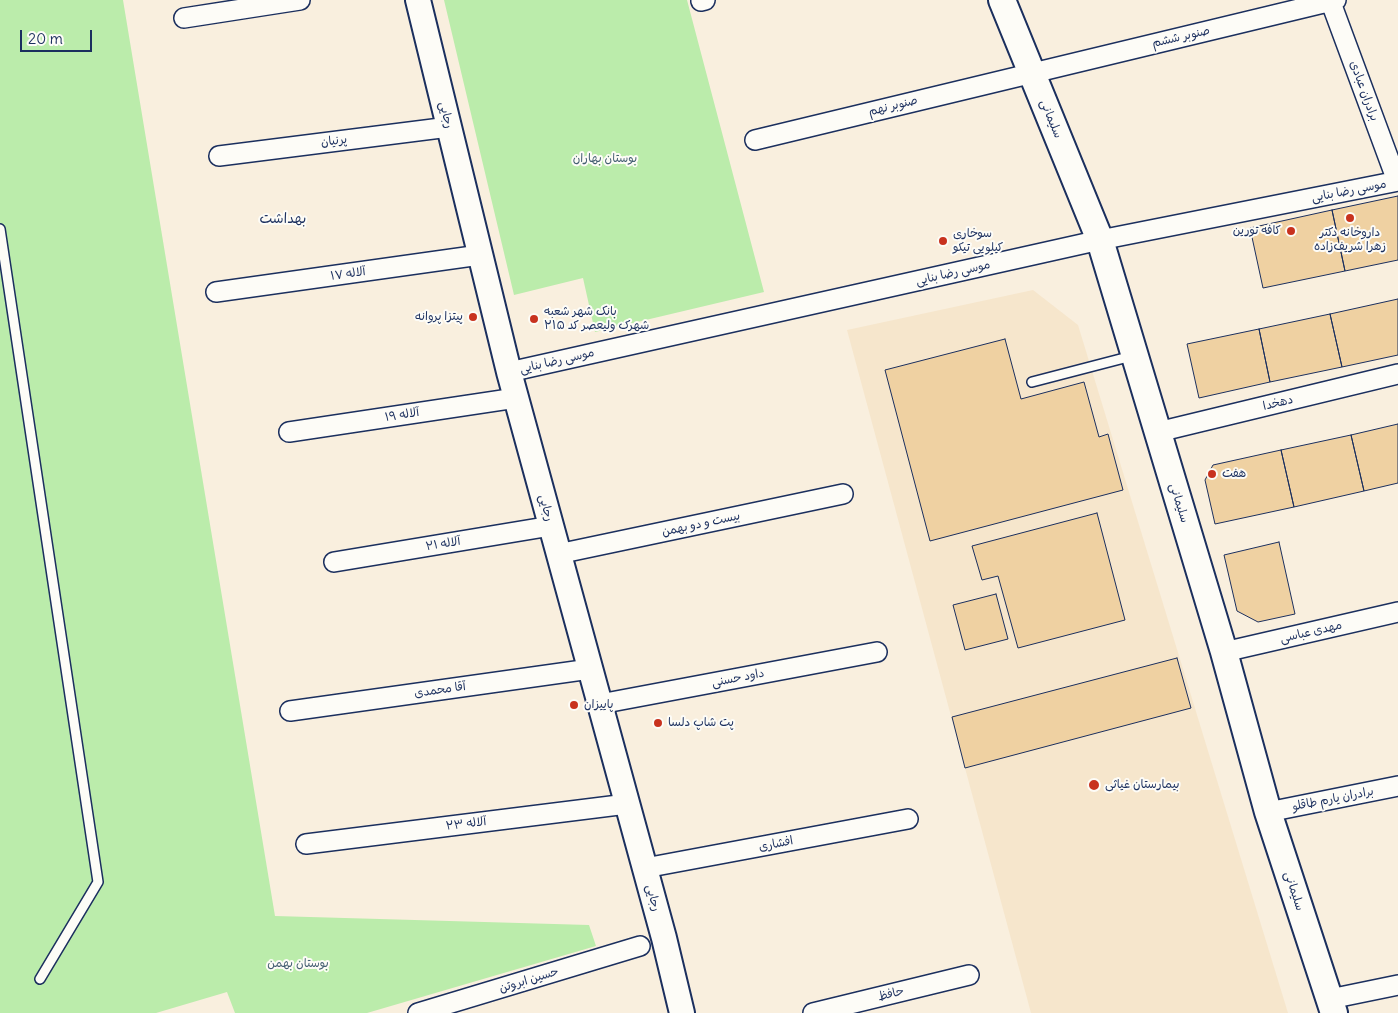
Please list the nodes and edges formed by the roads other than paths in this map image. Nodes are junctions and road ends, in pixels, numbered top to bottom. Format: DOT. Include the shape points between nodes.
graph roads {
  1 [pos="300,0"];
  2 [pos="418,0"];
  3 [pos="1002,0"];
  4 [pos="1333,0"];
  5 [pos="184,18"];
  6 [pos="1032,72"];
  7 [pos="449,126"];
  8 [pos="755,140"];
  9 [pos="219,156"];
  10 [pos="1397,181"];
  11 [pos="0,229"];
  12 [pos="1100,240"];
  13 [pos="480,255"];
  14 [pos="216,292"];
  15 [pos="1135,356"];
  16 [pos="509,372"];
  17 [pos="1398,374"];
  18 [pos="1032,382"];
  19 [pos="516,398"];
  20 [pos="289,432"];
  21 [pos="1158,432"];
  22 [pos="842,494"];
  23 [pos="551,526"];
  24 [pos="558,554"];
  25 [pos="334,562"];
  26 [pos="1398,612"];
  27 [pos="877,652"];
  28 [pos="1224,652"];
  29 [pos="590,669"];
  30 [pos="600,704"];
  31 [pos="290,711"];
  32 [pos="1398,786"];
  33 [pos="627,804"];
  34 [pos="1268,812"];
  35 [pos="908,819"];
  36 [pos="306,844"];
  37 [pos="645,868"];
  38 [pos="640,946"];
  39 [pos="969,975"];
  40 [pos="40,979"];
  41 [pos="1398,985"];
  42 [pos="1332,1006"];
  43 [pos="418,1013"];
  44 [pos="682,1013"];
  45 [pos="813,1013"];
  1 -- 5 [label="street"];
  2 -- 7 [label="street, رجایی"];
  3 -- 6 [label="main road, سلیمانی"];
  4 -- 6 [label="street, صنوبر ششم"];
  4 -- 10 [label="street, برادران عبادی"];
  6 -- 8 [label="street, صنوبر نهم"];
  6 -- 12 [label="main road, سلیمانی"];
  7 -- 9 [label="street, پرنیان"];
  7 -- 13 [label="street, رجایی"];
  10 -- 12 [label="street, موسی رضا بنایی"];
  11 -- 40 [label="lane" via="98,882"];
  12 -- 15 [label="main road, سلیمانی"];
  12 -- 16 [label="street, موسی رضا بنایی"];
  13 -- 14 [label="street, آلاله ۱۷"];
  13 -- 16 [label="street, رجایی"];
  15 -- 18 [label="lane"];
  15 -- 21 [label="main road, سلیمانی"];
  16 -- 19 [label="street, رجایی"];
  17 -- 21 [label="street, دهخدا"];
  19 -- 20 [label="street, آلاله ۱۹"];
  19 -- 23 [label="street, رجایی"];
  21 -- 28 [label="main road, سلیمانی"];
  22 -- 24 [label="street, بیست و دو بهمن"];
  23 -- 24 [label="street, رجایی"];
  23 -- 25 [label="street, آلاله ۲۱"];
  24 -- 29 [label="street, رجایی"];
  26 -- 28 [label="street, مهدی عباسی"];
  27 -- 30 [label="street, داود حسنی"];
  28 -- 34 [label="main road, سلیمانی"];
  29 -- 30 [label="street, رجایی"];
  29 -- 31 [label="street, آقا محمدی"];
  30 -- 33 [label="street, رجایی"];
  32 -- 34 [label="street, برادران یارم طاقلو"];
  33 -- 36 [label="street, آلاله ۲۳"];
  33 -- 37 [label="street, رجایی"];
  34 -- 42 [label="main road, سلیمانی"];
  35 -- 37 [label="street, افشاری"];
  37 -- 44 [label="street, رجایی"];
  38 -- 43 [label="street, حسین ابروتن"];
  39 -- 45 [label="street, حافظ"];
  41 -- 42 [label="street"];
}
